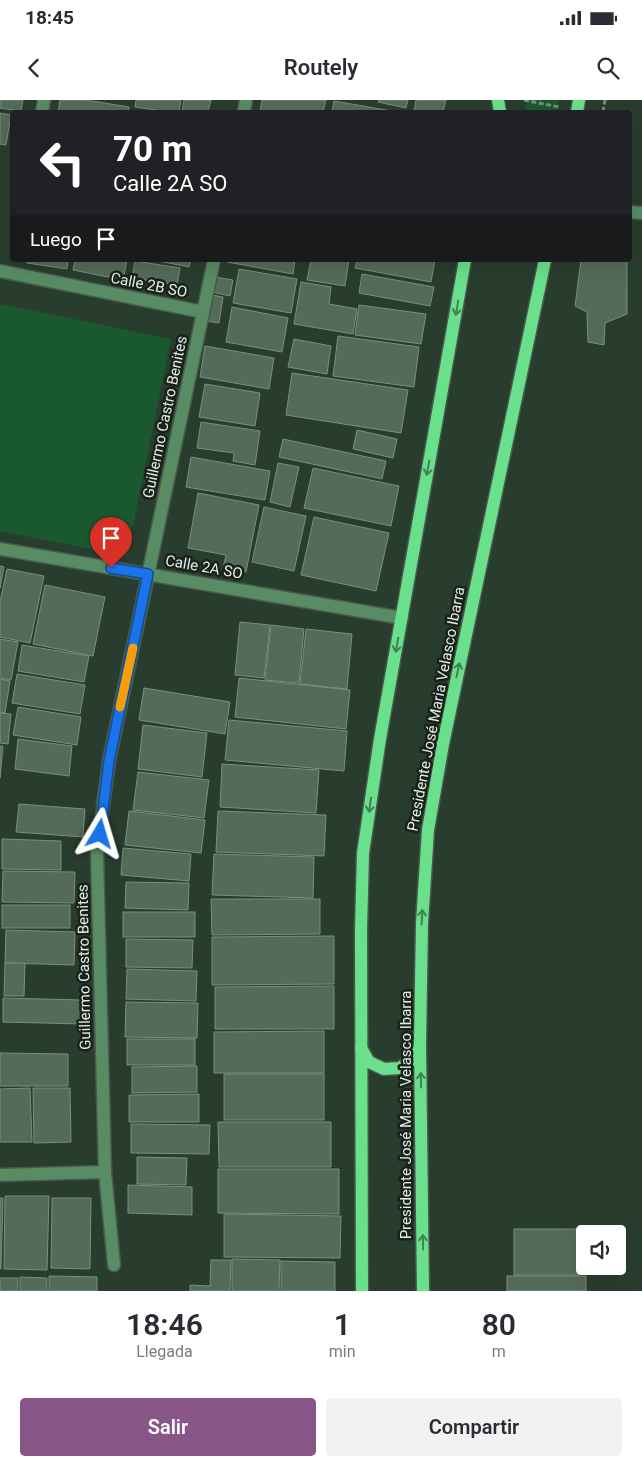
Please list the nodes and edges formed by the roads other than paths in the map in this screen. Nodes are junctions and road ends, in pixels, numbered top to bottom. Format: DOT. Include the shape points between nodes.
graph roads {
  1 [pos="214,262"];
  2 [pos="465,262"];
  3 [pos="545,262"];
  4 [pos="5,272"];
  5 [pos="203,312"];
  6 [pos="0,548"];
  7 [pos="148,574"];
  8 [pos="402,618"];
  9 [pos="420,1044"];
  10 [pos="361,1048"];
  11 [pos="105,1172"];
  12 [pos="0,1175"];
  13 [pos="114,1265"];
  14 [pos="362,1291"];
  15 [pos="424,1291"];
  1 -- 5 [label="street, Guillermo Castro Benites"];
  2 -- 8 [label="main road, one-way"];
  9 -- 3 [label="main road, Presidente José Maria Velasco Ibarra, one-way" via="422,923 428,830 443,744"];
  4 -- 5 [label="street, Calle 2B SO"];
  5 -- 7 [label="street, Guillermo Castro Benites"];
  6 -- 7 [label="street, Calle 2A SO"];
  7 -- 8 [label="street, Calle 2A SO"];
  7 -- 11 [label="street, Guillermo Castro Benites" via="109,761 97,852"];
  8 -- 10 [label="main road, one-way" via="363,853"];
  9 -- 10 [label="main road" via="414,1058 400,1068 384,1069 369,1062"];
  15 -- 9 [label="main road, Presidente José Maria Velasco Ibarra, one-way"];
  10 -- 14 [label="main road"];
  11 -- 12 [label="street"];
  11 -- 13 [label="street, Guillermo Castro Benites"];
}
